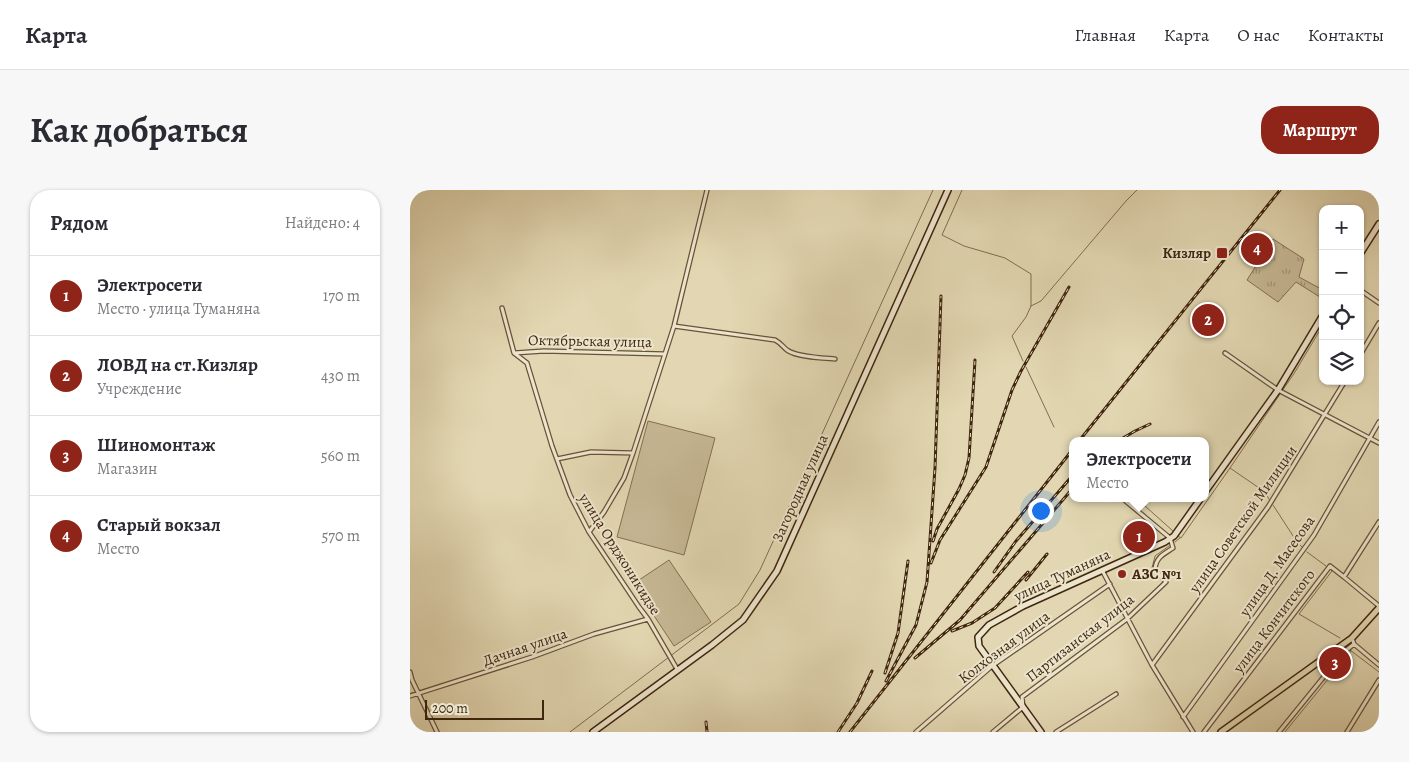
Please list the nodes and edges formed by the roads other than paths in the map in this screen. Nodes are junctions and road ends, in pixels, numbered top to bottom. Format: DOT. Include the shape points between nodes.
graph roads {
  1 [pos="707,190"];
  2 [pos="948,190"];
  3 [pos="1379,224"];
  4 [pos="1363,250"];
  5 [pos="1364,293"];
  6 [pos="1379,303"];
  7 [pos="502,308"];
  8 [pos="1319,323"];
  9 [pos="1379,323"];
  10 [pos="674,326"];
  11 [pos="1364,349"];
  12 [pos="514,353"];
  13 [pos="1225,353"];
  14 [pos="665,354"];
  15 [pos="835,359"];
  16 [pos="1343,385"];
  17 [pos="1278,390"];
  18 [pos="1326,415"];
  19 [pos="1379,422"];
  20 [pos="1370,438"];
  21 [pos="1379,443"];
  22 [pos="633,453"];
  23 [pos="557,458"];
  24 [pos="1209,486"];
  25 [pos="1127,502"];
  26 [pos="1198,502"];
  27 [pos="1379,522"];
  28 [pos="590,532"];
  29 [pos="1170,538"];
  30 [pos="1102,570"];
  31 [pos="1344,577"];
  32 [pos="1110,584"];
  33 [pos="1379,607"];
  34 [pos="648,619"];
  35 [pos="1127,619"];
  36 [pos="1352,638"];
  37 [pos="1354,644"];
  38 [pos="1152,665"];
  39 [pos="1379,665"];
  40 [pos="992,666"];
  41 [pos="677,669"];
  42 [pos="410,672"];
  43 [pos="1379,680"];
  44 [pos="419,693"];
  45 [pos="1116,694"];
  46 [pos="410,696"];
  47 [pos="1023,707"];
  48 [pos="1183,717"];
  49 [pos="437,732"];
  50 [pos="592,732"];
  51 [pos="916,732"];
  52 [pos="993,732"];
  53 [pos="1041,732"];
  54 [pos="1056,732"];
  55 [pos="1192,732"];
  56 [pos="1204,732"];
  57 [pos="1221,732"];
  58 [pos="1279,732"];
  59 [pos="1347,732"];
  1 -- 10 [label="street"];
  2 -- 41 [label="main road, Загородная улица" via="777,571 743,620"];
  3 -- 4 [label="main road"];
  5 -- 6 [label="street"];
  7 -- 12 [label="street, улица Орджоникидзе"];
  8 -- 17 [label="main road"];
  9 -- 11 [label="street"];
  10 -- 14 [label="street"];
  10 -- 15 [label="street" via="775,340 788,351"];
  12 -- 14 [label="street, Октябрьская улица" via="544,350"];
  12 -- 23 [label="street, улица Орджоникидзе" via="526,363"];
  13 -- 17 [label="street"];
  14 -- 22 [label="street"];
  16 -- 18 [label="street, улица Советской Милиции"];
  17 -- 18 [label="street"];
  17 -- 24 [label="main road"];
  18 -- 20 [label="street"];
  18 -- 38 [label="street, улица Советской Милиции" via="1268,507"];
  19 -- 20 [label="street, улица Д. Масесова"];
  20 -- 21 [label="street"];
  20 -- 48 [label="street, улица Д. Масесова" via="1314,535"];
  22 -- 23 [label="street" via="591,452"];
  22 -- 28 [label="street" via="624,478"];
  23 -- 28 [label="street, улица Орджоникидзе" via="570,495"];
  25 -- 29 [label="street"];
  26 -- 29 [label="main road, улица Туманяна"];
  27 -- 31 [label="street"];
  28 -- 34 [label="street, улица Орджоникидзе"];
  29 -- 30 [label="main road, улица Туманяна"];
  29 -- 35 [label="street, Партизанская улица" via="1173,548 1155,563 1155,569 1166,582"];
  30 -- 32 [label="street"];
  30 -- 40 [label="main road, улица Туманяна" via="989,625 978,637 979,646"];
  31 -- 33 [label="street"];
  31 -- 56 [label="street, улица Кончитского" via="1330,566"];
  32 -- 35 [label="street"];
  32 -- 40 [label="street, Колхозная улица"];
  33 -- 36 [label="main road"];
  34 -- 41 [label="street, улица Орджоникидзе"];
  34 -- 44 [label="street, Дачная улица"];
  35 -- 38 [label="street"];
  35 -- 47 [label="street, Партизанская улица" via="1022,696"];
  36 -- 37 [label="street"];
  36 -- 57 [label="main road"];
  37 -- 39 [label="street"];
  37 -- 58 [label="street"];
  38 -- 48 [label="street"];
  40 -- 47 [label="main road"];
  40 -- 51 [label="street, Колхозная улица"];
  41 -- 50 [label="main road, Загородная улица"];
  42 -- 44 [label="street"];
  43 -- 59 [label="street"];
  44 -- 46 [label="street, Дачная улица"];
  44 -- 49 [label="street"];
  45 -- 54 [label="street"];
  47 -- 52 [label="street, Партизанская улица"];
  47 -- 53 [label="main road"];
  48 -- 55 [label="street"];
}
